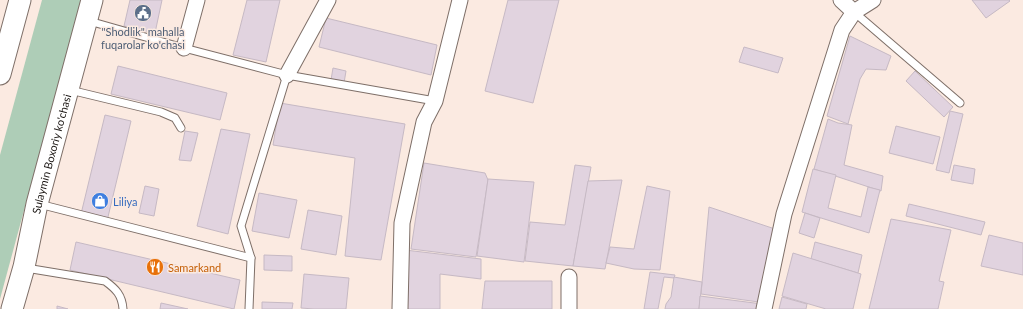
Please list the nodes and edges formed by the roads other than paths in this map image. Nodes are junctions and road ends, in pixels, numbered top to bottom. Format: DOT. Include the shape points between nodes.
graph roads {
  1 [pos="20,0"];
  2 [pos="92,0"];
  3 [pos="197,0"];
  4 [pos="328,0"];
  5 [pos="460,0"];
  6 [pos="841,0"];
  7 [pos="873,0"];
  8 [pos="854,12"];
  9 [pos="87,20"];
  10 [pos="184,48"];
  11 [pos="0,74"];
  12 [pos="287,74"];
  13 [pos="68,90"];
  14 [pos="435,101"];
  15 [pos="960,103"];
  16 [pos="181,128"];
  17 [pos="37,204"];
  18 [pos="251,258"];
  19 [pos="24,268"];
  20 [pos="569,277"];
  21 [pos="12,309"];
  22 [pos="123,309"];
  23 [pos="249,309"];
  24 [pos="400,309"];
  25 [pos="569,309"];
  26 [pos="764,309"];
  1 -- 11 [label="main road"];
  2 -- 9 [label="main road, Sulaymin Boxoriy ko'chasi"];
  3 -- 10 [label="street"];
  4 -- 12 [label="street"];
  5 -- 14 [label="street"];
  6 -- 8 [label="street"];
  7 -- 8 [label="street"];
  8 -- 15 [label="lane"];
  8 -- 26 [label="street" via="842,30 784,214"];
  9 -- 10 [label="lane"];
  9 -- 13 [label="main road, Sulaymin Boxoriy ko'chasi"];
  10 -- 12 [label="lane"];
  12 -- 14 [label="lane"];
  12 -- 18 [label="lane" via="241,226"];
  13 -- 16 [label="lane" via="161,112 174,118"];
  13 -- 17 [label="main road, Sulaymin Boxoriy ko'chasi"];
  14 -- 24 [label="street" via="424,122 402,223"];
  17 -- 18 [label="lane"];
  17 -- 19 [label="main road, Sulaymin Boxoriy ko'chasi"];
  18 -- 23 [label="lane"];
  19 -- 21 [label="main road, Sulaymin Boxoriy ko'chasi"];
  19 -- 22 [label="lane" via="105,281 115,288 123,301"];
  20 -- 25 [label="street"];
}
